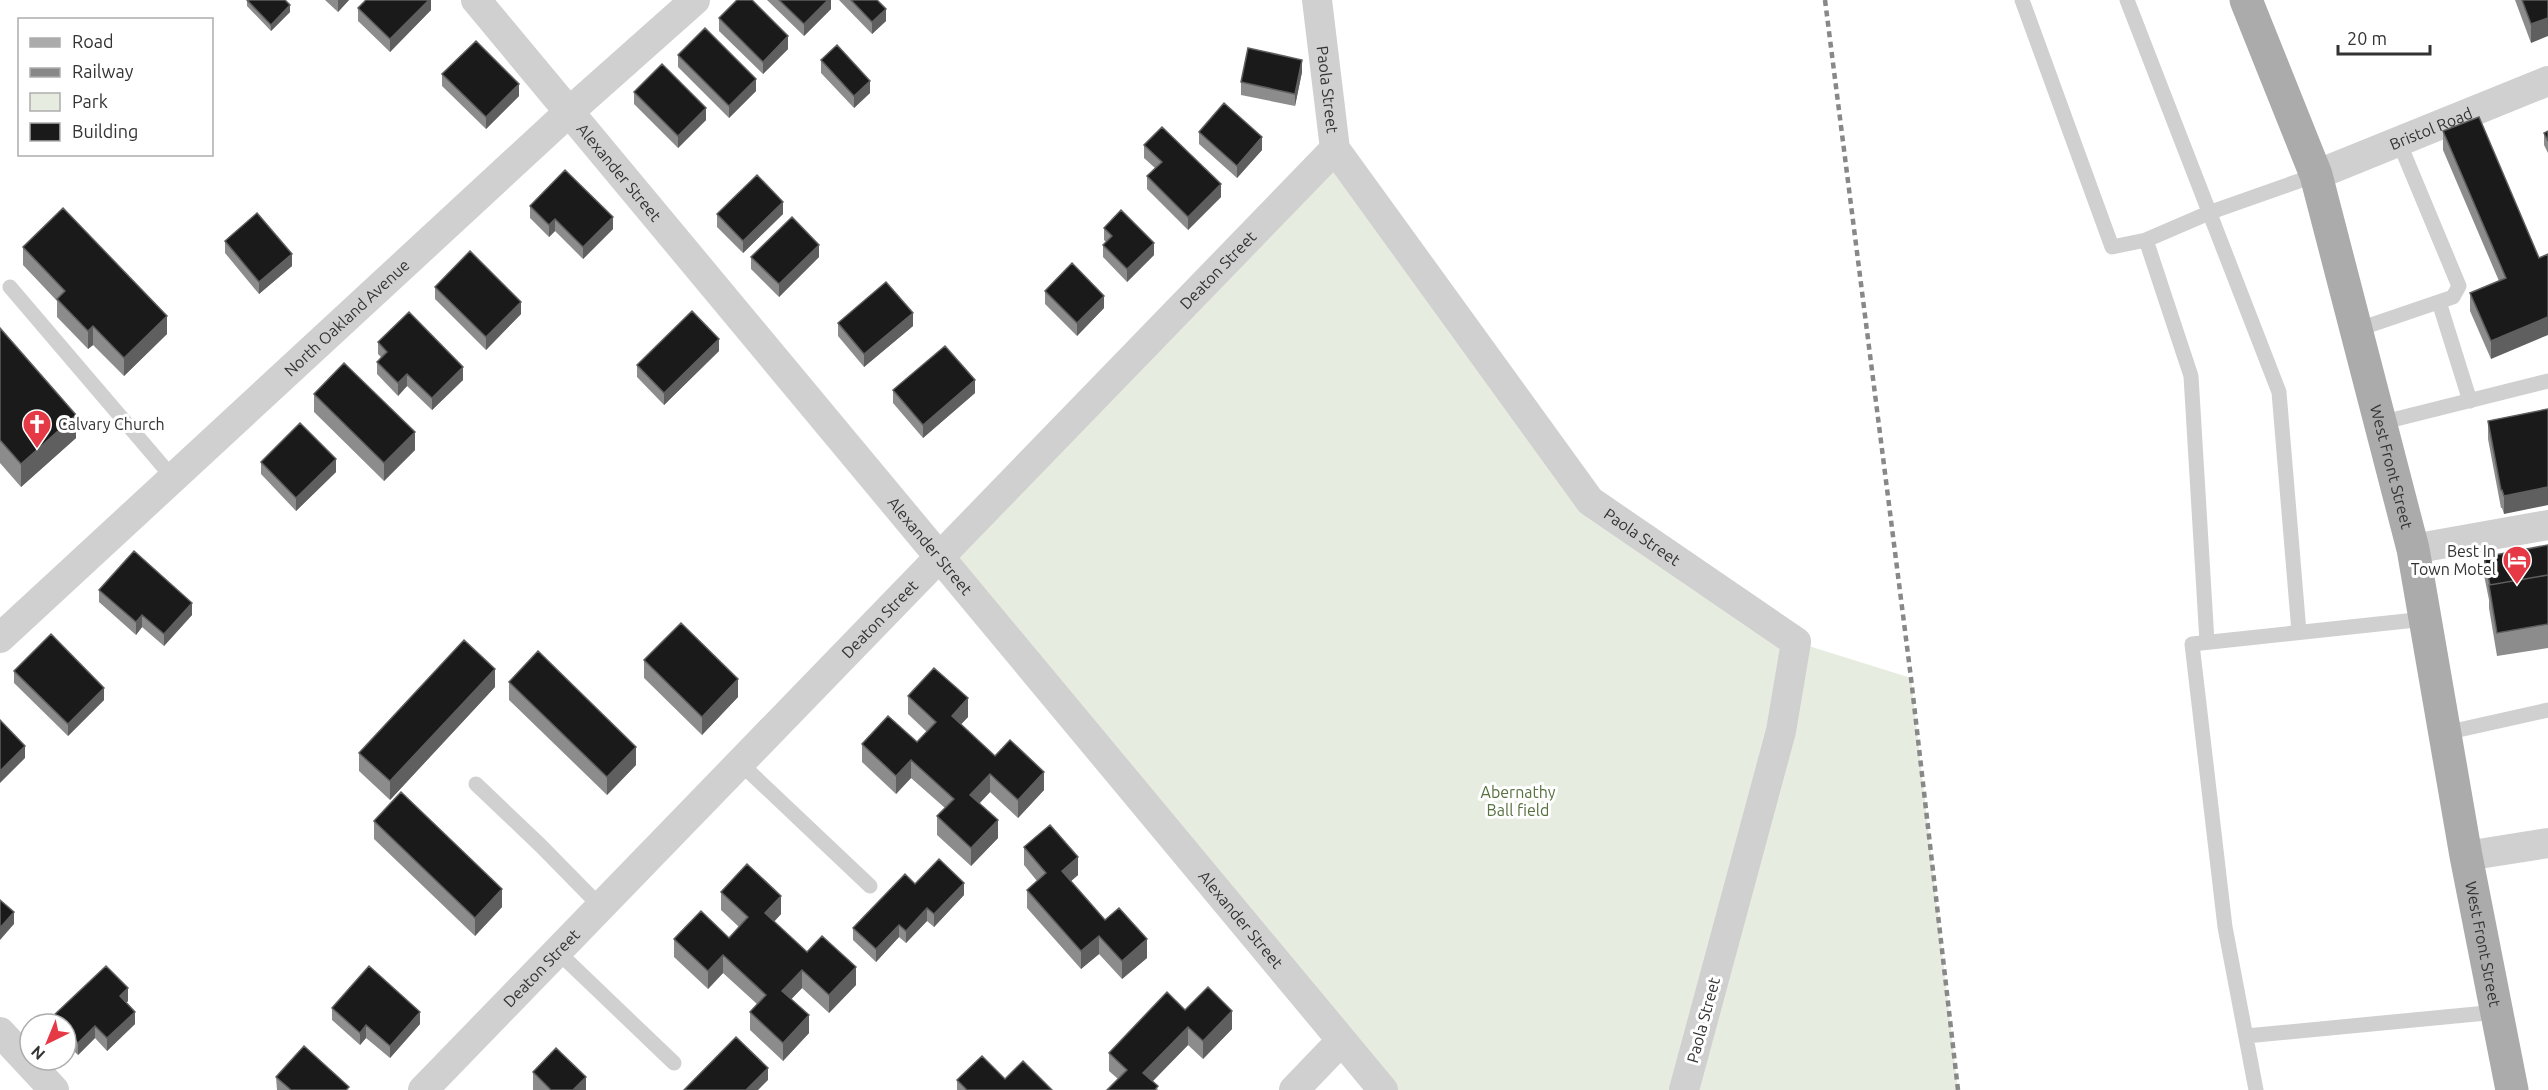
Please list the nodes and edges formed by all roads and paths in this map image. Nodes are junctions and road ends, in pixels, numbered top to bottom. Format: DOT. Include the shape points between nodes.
graph roads {
  1 [pos="476,0"];
  2 [pos="695,0"];
  3 [pos="1317,0"];
  4 [pos="2022,0"];
  5 [pos="2127,0"];
  6 [pos="2246,0"];
  7 [pos="2548,81"];
  8 [pos="569,112"];
  9 [pos="2399,142"];
  10 [pos="1335,149"];
  11 [pos="2316,176"];
  12 [pos="2211,212"];
  13 [pos="2146,240"];
  14 [pos="10,287"];
  15 [pos="2439,302"];
  16 [pos="2356,330"];
  17 [pos="2548,381"];
  18 [pos="2470,401"];
  19 [pos="2380,423"];
  20 [pos="173,478"];
  21 [pos="2548,525"];
  22 [pos="2413,549"];
  23 [pos="938,556"];
  24 [pos="2425,619"];
  25 [pos="2299,632"];
  26 [pos="0,638"];
  27 [pos="2207,642"];
  28 [pos="2548,710"];
  29 [pos="2445,733"];
  30 [pos="740,762"];
  31 [pos="476,784"];
  32 [pos="2548,843"];
  33 [pos="2466,856"];
  34 [pos="870,886"];
  35 [pos="600,906"];
  36 [pos="557,951"];
  37 [pos="2497,1012"];
  38 [pos="0,1032"];
  39 [pos="2246,1036"];
  40 [pos="1341,1041"];
  41 [pos="674,1063"];
  42 [pos="54,1090"];
  43 [pos="423,1090"];
  44 [pos="1294,1090"];
  45 [pos="1383,1090"];
  46 [pos="1684,1090"];
  47 [pos="2256,1090"];
  48 [pos="2512,1090"];
  1 -- 8 [label="street, Alexander Street"];
  2 -- 8 [label="street, North Oakland Avenue"];
  3 -- 10 [label="street, Paola Street"];
  4 -- 13 [label="lane" via="2112,247"];
  5 -- 12 [label="lane"];
  6 -- 11 [label="main road, West Front Street"];
  7 -- 9 [label="street, Bristol Road"];
  8 -- 20 [label="street, North Oakland Avenue"];
  8 -- 23 [label="street, Alexander Street"];
  9 -- 11 [label="street, Bristol Road"];
  9 -- 15 [label="lane" via="2459,286 2453,297"];
  10 -- 23 [label="street, Deaton Street"];
  10 -- 46 [label="street, Paola Street" via="1590,501 1796,642 1780,731"];
  11 -- 12 [label="lane"];
  11 -- 16 [label="main road, West Front Street"];
  12 -- 13 [label="lane"];
  12 -- 25 [label="lane" via="2279,392"];
  13 -- 27 [label="lane" via="2191,375"];
  14 -- 20 [label="lane"];
  15 -- 16 [label="lane"];
  15 -- 18 [label="lane"];
  16 -- 19 [label="main road, West Front Street"];
  17 -- 18 [label="lane"];
  18 -- 19 [label="lane"];
  19 -- 22 [label="main road, West Front Street"];
  20 -- 26 [label="street, North Oakland Avenue"];
  21 -- 22 [label="street"];
  22 -- 24 [label="main road, West Front Street"];
  23 -- 30 [label="street, Deaton Street"];
  23 -- 40 [label="street, Alexander Street"];
  24 -- 25 [label="lane"];
  24 -- 29 [label="main road, West Front Street"];
  25 -- 27 [label="lane"];
  27 -- 39 [label="lane" via="2192,644 2225,927"];
  28 -- 29 [label="lane"];
  29 -- 33 [label="main road, West Front Street"];
  30 -- 34 [label="lane"];
  30 -- 35 [label="street, Deaton Street"];
  31 -- 35 [label="lane"];
  32 -- 33 [label="street"];
  33 -- 37 [label="main road, West Front Street"];
  35 -- 36 [label="street, Deaton Street"];
  36 -- 41 [label="lane"];
  36 -- 43 [label="street, Deaton Street"];
  37 -- 39 [label="lane"];
  37 -- 48 [label="main road, West Front Street"];
  38 -- 42 [label="street"];
  39 -- 47 [label="lane"];
  40 -- 44 [label="street"];
  40 -- 45 [label="street, Alexander Street"];
}
